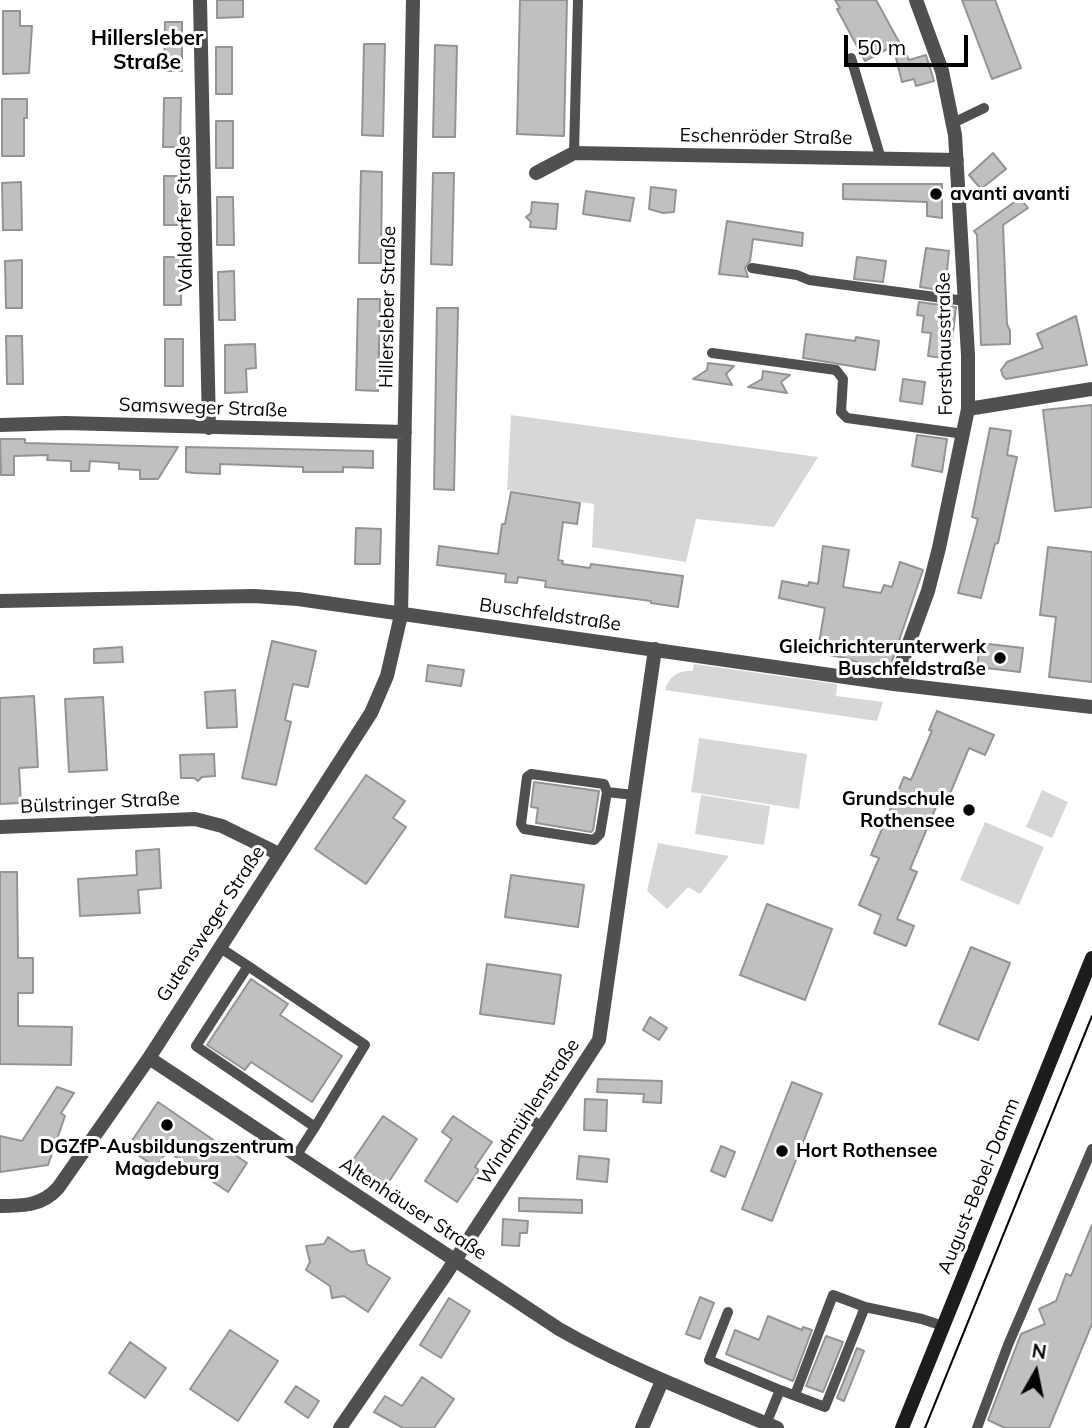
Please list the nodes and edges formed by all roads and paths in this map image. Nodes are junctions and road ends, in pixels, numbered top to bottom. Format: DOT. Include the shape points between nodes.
graph roads {
  1 [pos="200,0"];
  2 [pos="413,0"];
  3 [pos="578,0"];
  4 [pos="916,0"];
  5 [pos="851,58"];
  6 [pos="984,108"];
  7 [pos="953,123"];
  8 [pos="574,153"];
  9 [pos="881,159"];
  10 [pos="957,160"];
  11 [pos="537,173"];
  12 [pos="752,268"];
  13 [pos="965,301"];
  14 [pos="712,353"];
  15 [pos="1092,389"];
  16 [pos="968,409"];
  17 [pos="0,425"];
  18 [pos="209,428"];
  19 [pos="405,432"];
  20 [pos="964,434"];
  21 [pos="0,601"];
  22 [pos="401,615"];
  23 [pos="654,649"];
  24 [pos="894,684"];
  25 [pos="1092,707"];
  26 [pos="607,792"];
  27 [pos="634,795"];
  28 [pos="0,827"];
  29 [pos="279,853"];
  30 [pos="219,947"];
  31 [pos="1092,958"];
  32 [pos="248,966"];
  33 [pos="149,1058"];
  34 [pos="523,1114"];
  35 [pos="542,1127"];
  36 [pos="315,1128"];
  37 [pos="1092,1149"];
  38 [pos="296,1156"];
  39 [pos="1081,1176"];
  40 [pos="1092,1181"];
  41 [pos="0,1206"];
  42 [pos="455,1261"];
  43 [pos="864,1307"];
  44 [pos="728,1312"];
  45 [pos="943,1326"];
  46 [pos="662,1381"];
  47 [pos="780,1390"];
  48 [pos="795,1395"];
  49 [pos="771,1426"];
  50 [pos="340,1428"];
  51 [pos="642,1428"];
  52 [pos="902,1428"];
  53 [pos="977,1428"];
  1 -- 18 [label="street, Vahldorfer Straße"];
  2 -- 19 [label="street, Hillersleber Straße"];
  3 -- 8 [label="lane"];
  4 -- 7 [label="street, Forsthausstraße" via="936,52"];
  5 -- 9 [label="lane"];
  6 -- 7 [label="lane"];
  7 -- 10 [label="street, Forsthausstraße"];
  8 -- 9 [label="street, Eschenröder Straße"];
  8 -- 11 [label="street, Eschenröder Straße"];
  9 -- 10 [label="street, Eschenröder Straße"];
  10 -- 13 [label="street, Forsthausstraße"];
  12 -- 13 [label="lane"];
  13 -- 16 [label="street, Forsthausstraße"];
  14 -- 20 [label="lane" via="836,370 843,379 841,412 847,418"];
  15 -- 16 [label="street"];
  16 -- 20 [label="street, Forsthausstraße"];
  17 -- 18 [label="street, Samsweger Straße"];
  18 -- 19 [label="street, Samsweger Straße"];
  19 -- 22 [label="street, Hillersleber Straße"];
  20 -- 24 [label="street, Forsthausstraße" via="928,591"];
  21 -- 22 [label="street, Buschfeldstraße" via="275,597"];
  22 -- 23 [label="street, Buschfeldstraße"];
  22 -- 29 [label="street, Gutensweger Straße" via="377,702"];
  23 -- 24 [label="street, Buschfeldstraße"];
  23 -- 27 [label="street, Windmühlenstraße"];
  24 -- 25 [label="street, Buschfeldstraße"];
  26 -- 26 [label="lane" via="600,834 594,840 524,829 521,824 531,774 604,784"];
  26 -- 27 [label="lane"];
  27 -- 35 [label="street, Windmühlenstraße" via="599,1040"];
  28 -- 29 [label="street, Bülstringer Straße" via="195,818"];
  29 -- 30 [label="street, Gutensweger Straße"];
  30 -- 32 [label="lane"];
  30 -- 33 [label="street, Gutensweger Straße"];
  31 -- 45 [label="main road, August-Bebel-Damm"];
  32 -- 36 [label="lane" via="365,1045"];
  32 -- 36 [label="lane" via="196,1046"];
  33 -- 38 [label="street, Altenhäuser Straße"];
  33 -- 41 [label="street, Gutensweger Straße" via="54,1192 35,1203"];
  34 -- 35 [label="lane"];
  35 -- 42 [label="street, Windmühlenstraße"];
  36 -- 38 [label="lane"];
  37 -- 39 [label="lane"];
  38 -- 42 [label="street, Altenhäuser Straße"];
  39 -- 40 [label="lane"];
  39 -- 53 [label="lane"];
  42 -- 46 [label="street, Altenhäuser Straße" via="576,1339"];
  42 -- 50 [label="street, Windmühlenstraße"];
  43 -- 45 [label="lane"];
  43 -- 48 [label="lane" via="825,1407"];
  43 -- 48 [label="lane" via="833,1294"];
  44 -- 47 [label="lane" via="709,1360"];
  45 -- 52 [label="main road, August-Bebel-Damm"];
  46 -- 49 [label="street, Altenhäuser Straße"];
  46 -- 51 [label="street"];
  47 -- 48 [label="lane"];
  47 -- 49 [label="lane"];
}
